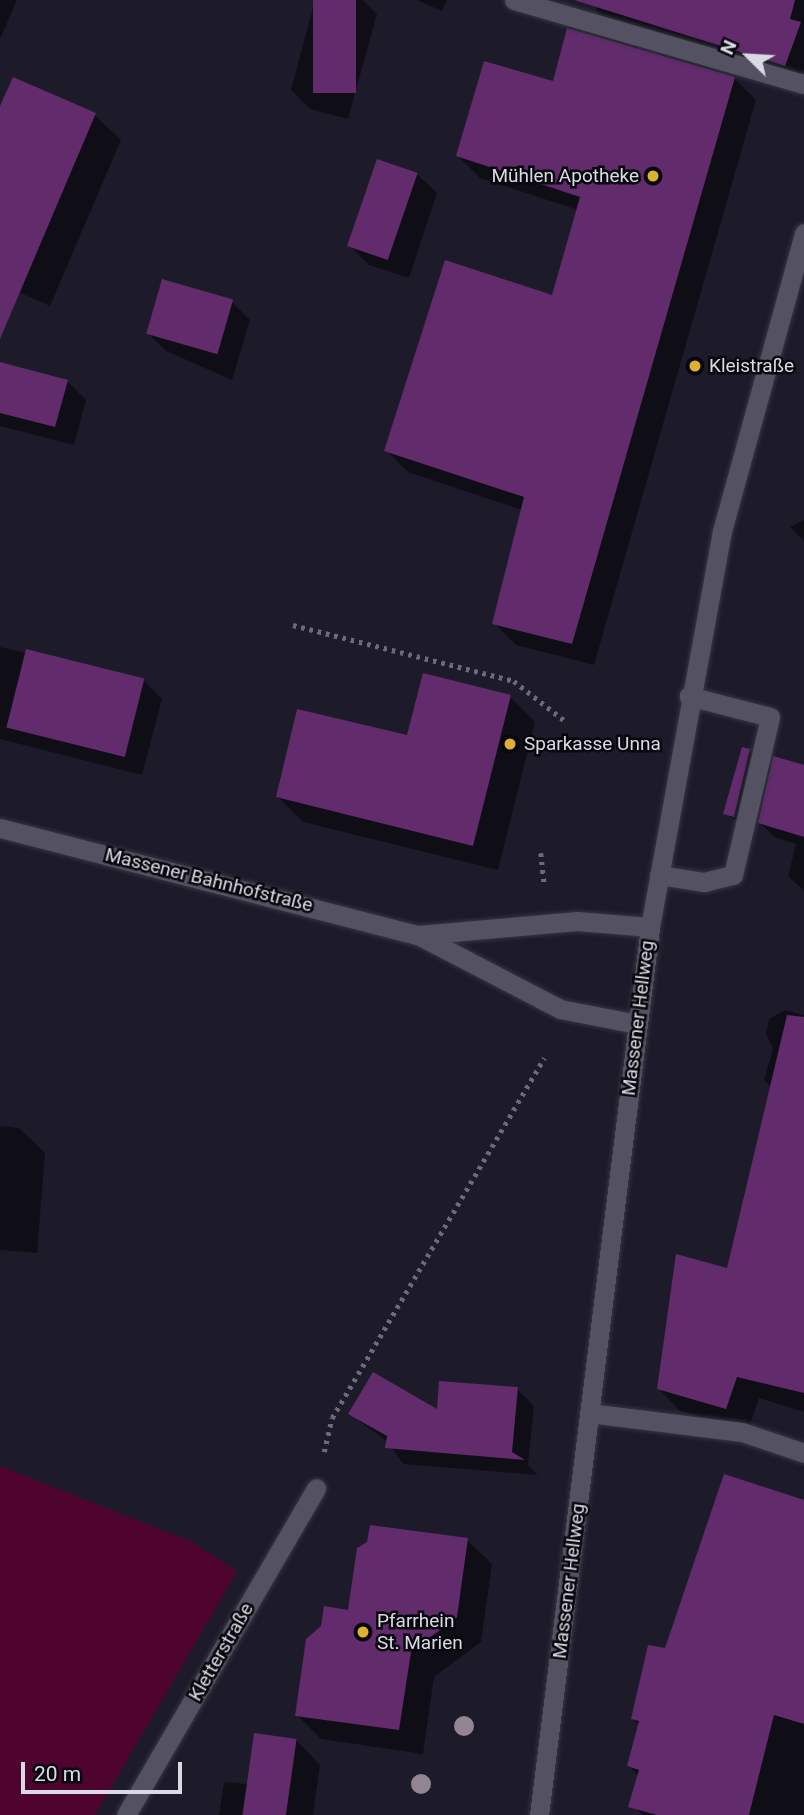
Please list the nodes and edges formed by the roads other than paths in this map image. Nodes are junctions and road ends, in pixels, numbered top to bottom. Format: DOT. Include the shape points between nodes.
graph roads {
  1 [pos="514,0"];
  2 [pos="804,84"];
  3 [pos="804,233"];
  4 [pos="689,696"];
  5 [pos="0,828"];
  6 [pos="659,875"];
  7 [pos="650,928"];
  8 [pos="418,934"];
  9 [pos="637,1024"];
  10 [pos="589,1413"];
  11 [pos="804,1453"];
  12 [pos="316,1488"];
  13 [pos="126,1815"];
  14 [pos="539,1815"];
  1 -- 2 [label="main road"];
  3 -- 4 [label="main road, Massener Hellweg" via="722,531"];
  4 -- 6 [label="main road, Massener Hellweg"];
  4 -- 6 [label="main road" via="770,717 733,875 704,882"];
  5 -- 8 [label="main road, Massener Bahnhofstraße"];
  6 -- 7 [label="main road, Massener Hellweg"];
  7 -- 8 [label="main road, Massener Bahnhofstraße" via="577,921"];
  7 -- 9 [label="main road, Massener Hellweg"];
  8 -- 9 [label="main road, Massener Bahnhofstraße" via="560,1009"];
  9 -- 10 [label="main road, Massener Hellweg"];
  10 -- 11 [label="main road" via="742,1432"];
  10 -- 14 [label="main road, Massener Hellweg"];
  12 -- 13 [label="main road, Kletterstraße"];
}
